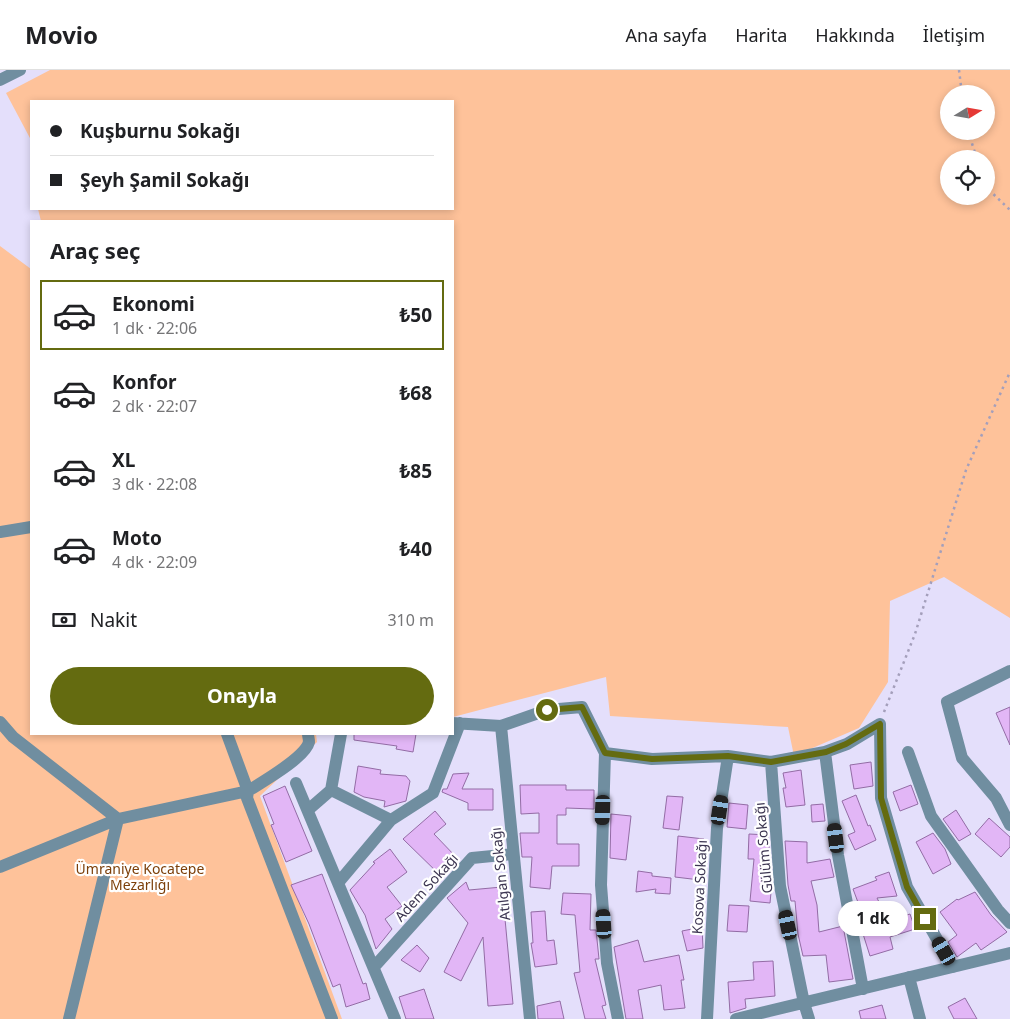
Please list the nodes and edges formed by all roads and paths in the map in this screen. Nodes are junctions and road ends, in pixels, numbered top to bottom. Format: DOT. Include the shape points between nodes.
graph roads {
  1 [pos="20,70"];
  2 [pos="959,70"];
  3 [pos="0,80"];
  4 [pos="961,85"];
  5 [pos="995,196"];
  6 [pos="1010,210"];
  7 [pos="1010,372"];
  8 [pos="30,527"];
  9 [pos="1,535"];
  10 [pos="1010,671"];
  11 [pos="0,722"];
  12 [pos="456,723"];
  13 [pos="880,724"];
  14 [pos="501,726"];
  15 [pos="227,735"];
  16 [pos="308,735"];
  17 [pos="341,735"];
  18 [pos="452,735"];
  19 [pos="826,752"];
  20 [pos="908,752"];
  21 [pos="605,753"];
  22 [pos="728,756"];
  23 [pos="771,762"];
  24 [pos="296,783"];
  25 [pos="331,790"];
  26 [pos="248,791"];
  27 [pos="308,810"];
  28 [pos="118,819"];
  29 [pos="391,820"];
  30 [pos="1010,824"];
  31 [pos="513,854"];
  32 [pos="0,867"];
  33 [pos="338,883"];
  34 [pos="1010,923"];
  35 [pos="1010,953"];
  36 [pos="374,967"];
  37 [pos="953,967"];
  38 [pos="909,978"];
  39 [pos="863,989"];
  40 [pos="804,1003"];
  41 [pos="69,1019"];
  42 [pos="332,1019"];
  43 [pos="395,1019"];
  44 [pos="530,1019"];
  45 [pos="618,1019"];
  46 [pos="707,1019"];
  47 [pos="736,1019"];
  48 [pos="809,1019"];
  49 [pos="920,1019"];
  1 -- 3 [label="street"];
  2 -- 4 [label="path"];
  5 -- 6 [label="path"];
  7 -- 13 [label="path" via="966,470 915,634"];
  8 -- 9 [label="street"];
  10 -- 30 [label="street" via="947,702 962,758 996,798"];
  11 -- 28 [label="street" via="13,737"];
  12 -- 14 [label="street"];
  13 -- 19 [label="street"];
  13 -- 37 [label="street" via="881,798 907,887"];
  14 -- 21 [label="street" via="547,710 582,707"];
  14 -- 31 [label="street, Atılgan Sokağı"];
  15 -- 26 [label="street"];
  16 -- 26 [label="street" via="302,752"];
  17 -- 25 [label="street"];
  18 -- 29 [label="street" via="433,793"];
  19 -- 23 [label="street"];
  19 -- 39 [label="street" via="838,855"];
  20 -- 34 [label="street" via="931,816"];
  21 -- 22 [label="street" via="652,759"];
  21 -- 45 [label="street" via="601,885 607,963"];
  22 -- 23 [label="street"];
  22 -- 46 [label="street, Kosova Sokağı" via="717,828"];
  23 -- 40 [label="street, Gülüm Sokağı" via="780,886"];
  24 -- 27 [label="street"];
  25 -- 27 [label="street"];
  25 -- 29 [label="street"];
  26 -- 28 [label="street"];
  26 -- 42 [label="street" via="247,798"];
  27 -- 33 [label="street"];
  28 -- 32 [label="street"];
  28 -- 41 [label="street"];
  29 -- 33 [label="street"];
  31 -- 36 [label="street, Adem Sokağı" via="472,858"];
  31 -- 44 [label="street, Atılgan Sokağı"];
  33 -- 36 [label="street"];
  35 -- 37 [label="street"];
  36 -- 43 [label="street"];
  37 -- 38 [label="street"];
  38 -- 39 [label="street"];
  38 -- 49 [label="street"];
  39 -- 40 [label="street"];
  40 -- 47 [label="street"];
  40 -- 48 [label="street, Gülüm Sokağı"];
}
